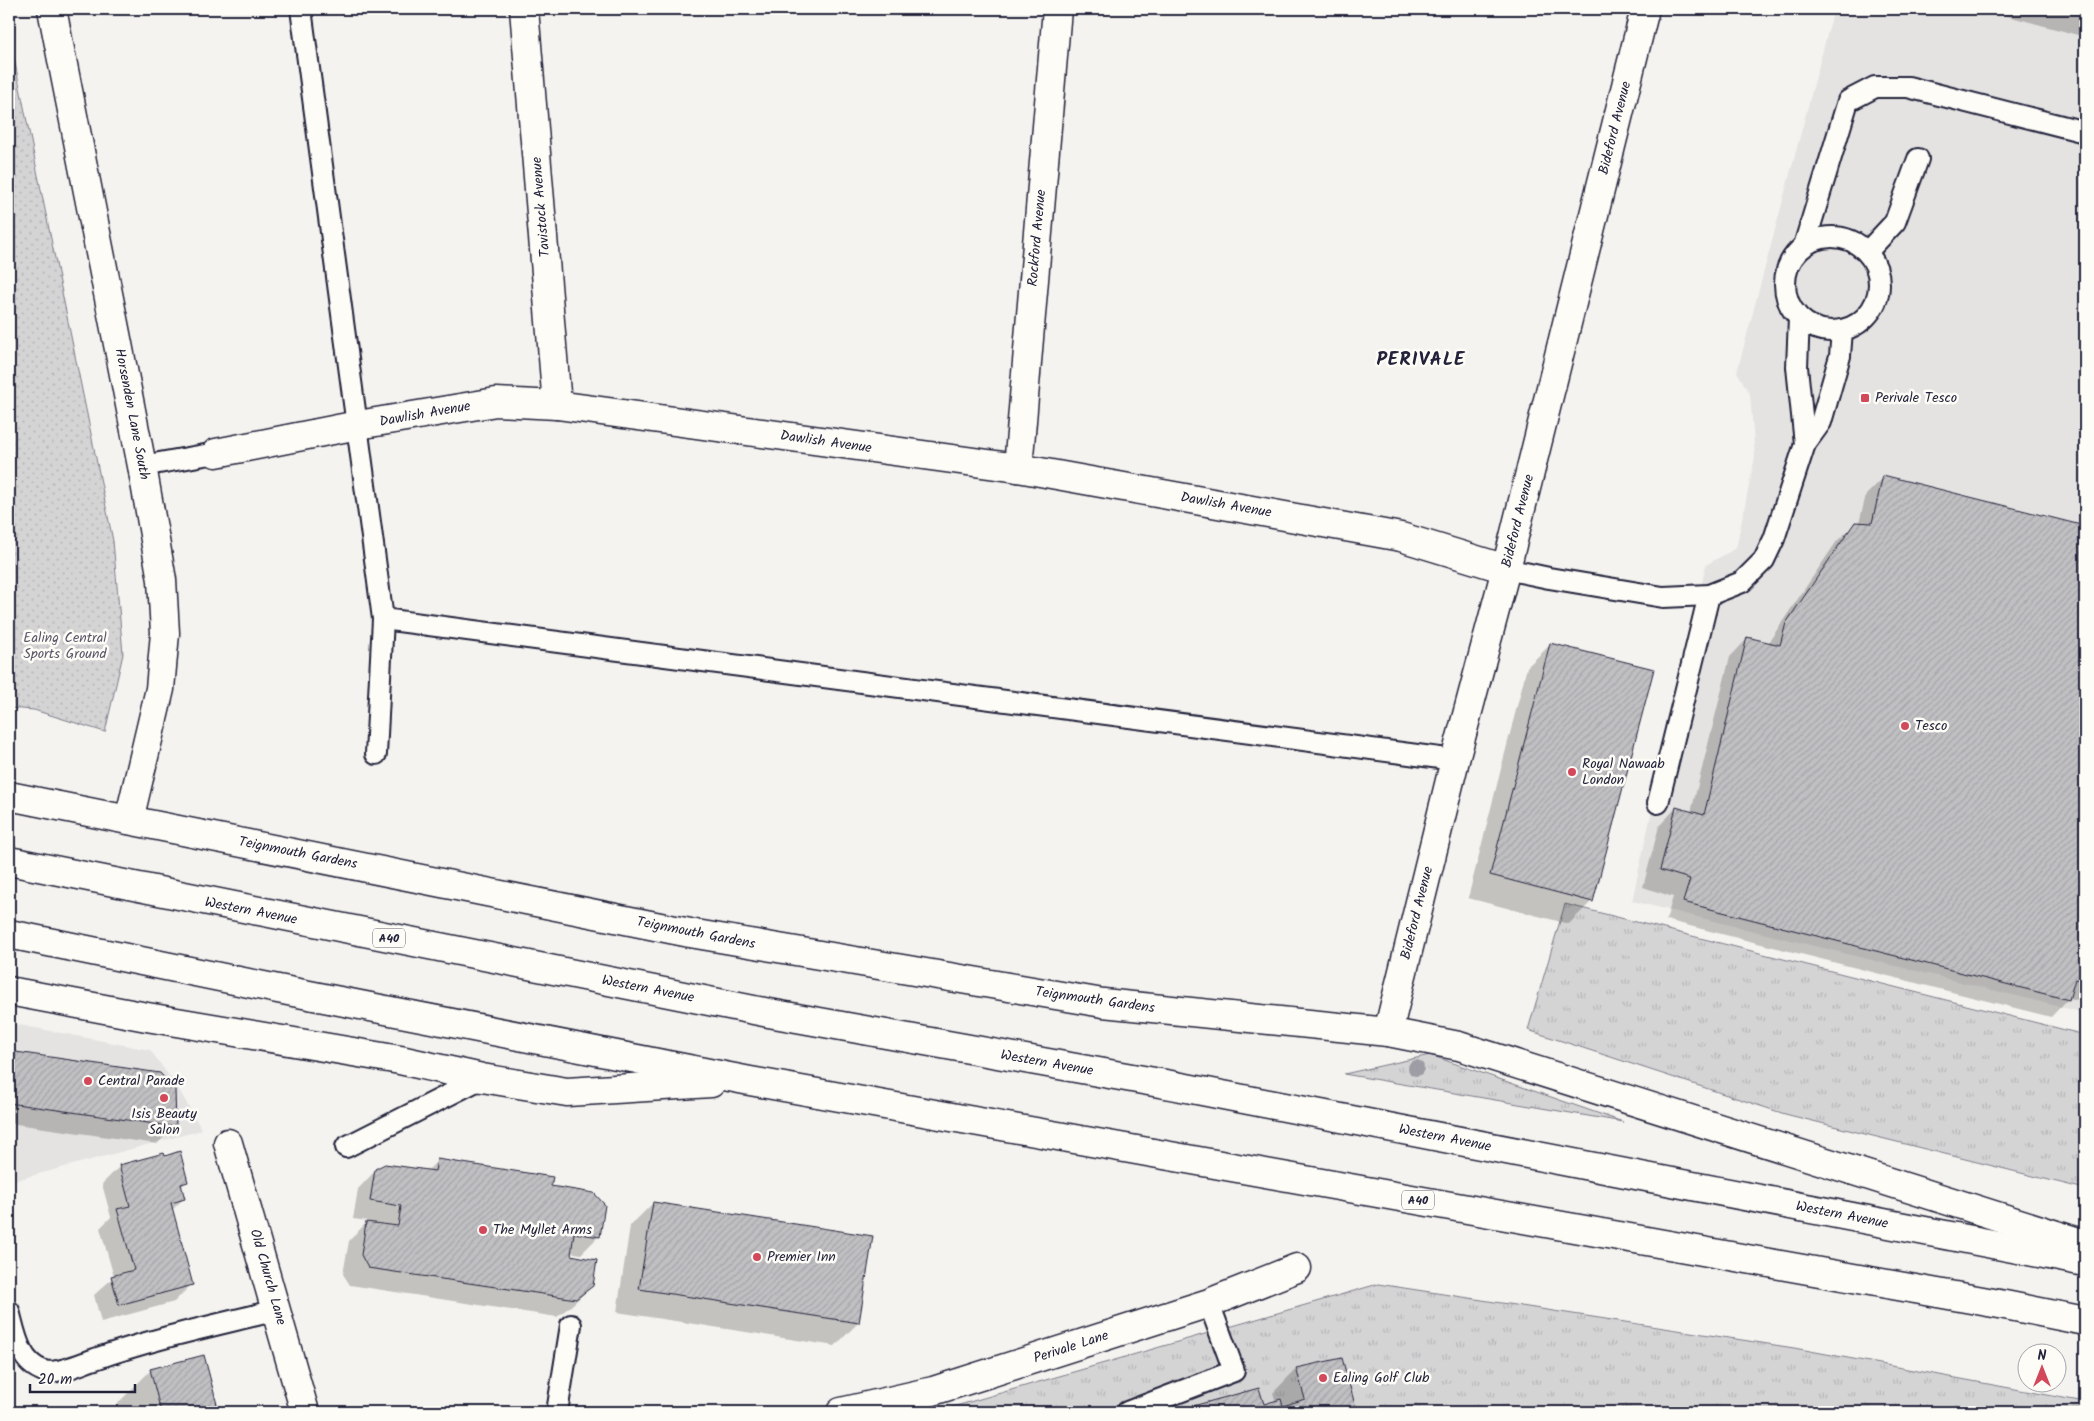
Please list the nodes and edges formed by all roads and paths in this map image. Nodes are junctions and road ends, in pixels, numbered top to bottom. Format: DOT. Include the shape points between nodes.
graph roads {
  1 [pos="52,9"];
  2 [pos="301,9"];
  3 [pos="524,9"];
  4 [pos="1057,9"];
  5 [pos="1645,9"];
  6 [pos="2085,132"];
  7 [pos="1918,159"];
  8 [pos="1804,246"];
  9 [pos="1867,252"];
  10 [pos="1799,318"];
  11 [pos="1842,330"];
  12 [pos="558,405"];
  13 [pos="358,425"];
  14 [pos="1806,444"];
  15 [pos="216,453"];
  16 [pos="142,466"];
  17 [pos="1018,468"];
  18 [pos="1506,569"];
  19 [pos="1709,595"];
  20 [pos="383,619"];
  21 [pos="376,754"];
  22 [pos="1455,760"];
  23 [pos="9,796"];
  24 [pos="1658,803"];
  25 [pos="129,820"];
  26 [pos="9,861"];
  27 [pos="9,934"];
  28 [pos="9,991"];
  29 [pos="1388,1032"];
  30 [pos="482,1078"];
  31 [pos="750,1081"];
  32 [pos="228,1143"];
  33 [pos="346,1147"];
  34 [pos="2085,1244"];
  35 [pos="2085,1262"];
  36 [pos="1297,1268"];
  37 [pos="1209,1303"];
  38 [pos="277,1310"];
  39 [pos="9,1311"];
  40 [pos="2085,1321"];
  41 [pos="571,1325"];
  42 [pos="305,1412"];
  43 [pos="557,1412"];
  44 [pos="841,1412"];
  45 [pos="1127,1412"];
  1 -- 16 [label="main road, Horsenden Lane South"];
  2 -- 13 [label="lane"];
  3 -- 12 [label="main road, Tavistock Avenue"];
  4 -- 17 [label="main road, Rockford Avenue"];
  5 -- 18 [label="main road, Bideford Avenue"];
  6 -- 8 [label="lane" via="1908,87 1876,87 1848,101"];
  7 -- 9 [label="lane" via="1895,222"];
  8 -- 9 [label="lane" via="1818,239 1838,237 1854,242"];
  8 -- 10 [label="lane" via="1792,258 1786,273 1785,289"];
  9 -- 11 [label="lane" via="1876,267 1879,284 1876,299 1868,314"];
  10 -- 11 [label="lane" via="1825,330"];
  10 -- 14 [label="lane" via="1797,367"];
  11 -- 14 [label="lane" via="1840,356 1822,422"];
  12 -- 13 [label="main road, Dawlish Avenue" via="496,402"];
  12 -- 17 [label="main road, Dawlish Avenue"];
  13 -- 15 [label="main road, Dawlish Avenue"];
  13 -- 20 [label="lane"];
  14 -- 19 [label="lane" via="1764,560 1742,582"];
  15 -- 16 [label="lane, Dawlish Avenue"];
  16 -- 25 [label="main road, Horsenden Lane South" via="162,580 165,633 160,689"];
  17 -- 18 [label="main road, Dawlish Avenue" via="1401,537"];
  18 -- 19 [label="lane" via="1663,597"];
  18 -- 22 [label="main road, Bideford Avenue"];
  19 -- 24 [label="lane"];
  20 -- 21 [label="lane"];
  20 -- 22 [label="lane"];
  22 -- 29 [label="main road, Bideford Avenue"];
  23 -- 25 [label="main road, Teignmouth Gardens"];
  25 -- 29 [label="main road, Teignmouth Gardens" via="690,933 1093,1002"];
  26 -- 35 [label="main road, Western Avenue / A40" via="769,1013 1171,1085"];
  27 -- 31 [label="main road, A40"];
  28 -- 30 [label="main road, A40" via="147,1018 400,1060"];
  29 -- 34 [label="main road, Teignmouth Gardens" via="1459,1046"];
  30 -- 31 [label="main road, A40" via="567,1092"];
  30 -- 33 [label="lane"];
  31 -- 40 [label="main road, A40" via="2005,1304"];
  32 -- 38 [label="main road, Old Church Lane"];
  36 -- 37 [label="main road, Perivale Lane"];
  37 -- 44 [label="main road, Perivale Lane" via="933,1391"];
  37 -- 45 [label="lane" via="1234,1371"];
  38 -- 39 [label="lane" via="64,1370 45,1372 28,1363 18,1344"];
  38 -- 42 [label="main road, Old Church Lane"];
  41 -- 43 [label="lane"];
}
